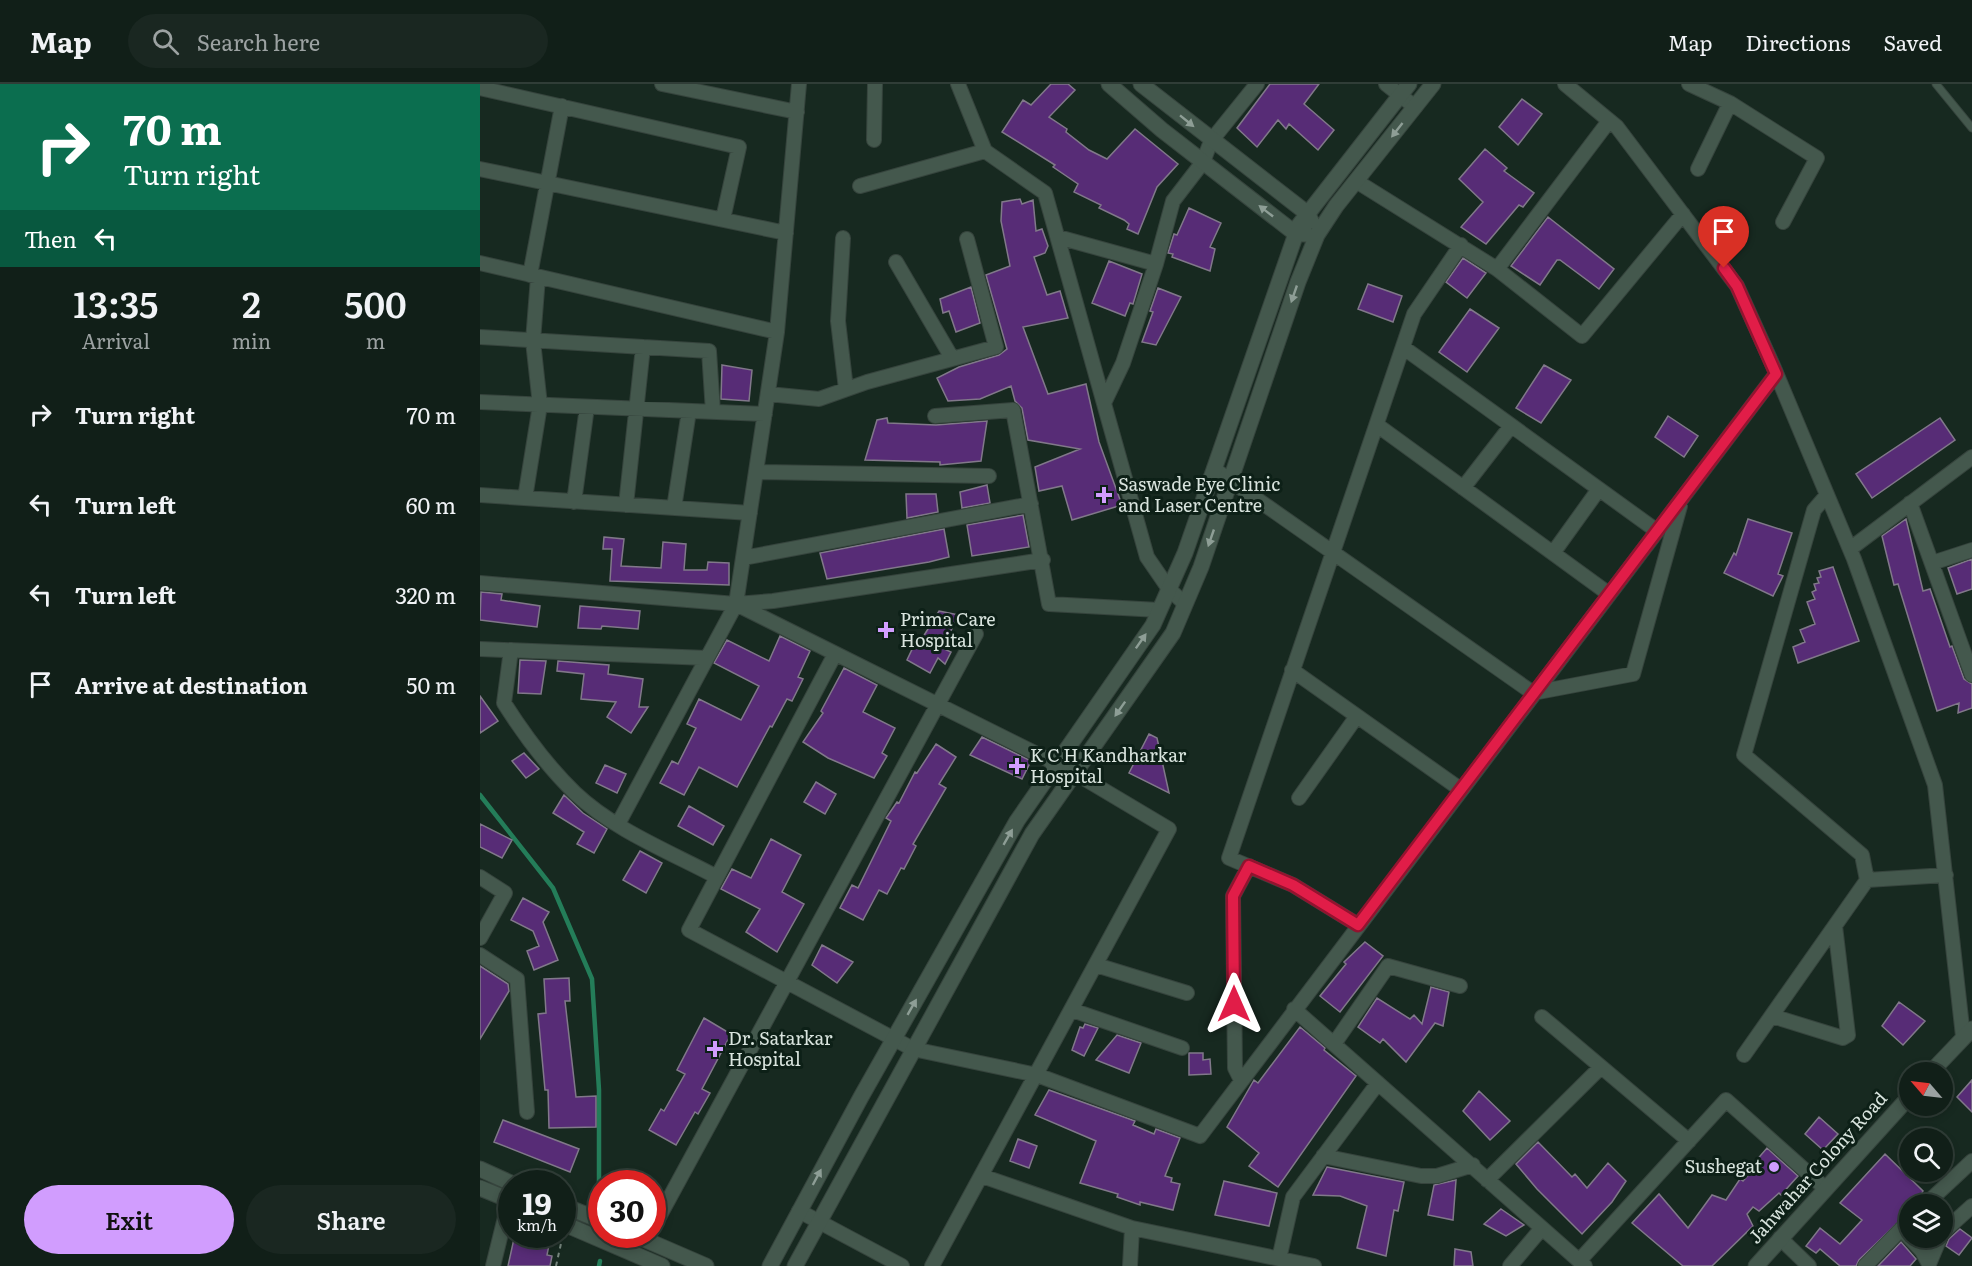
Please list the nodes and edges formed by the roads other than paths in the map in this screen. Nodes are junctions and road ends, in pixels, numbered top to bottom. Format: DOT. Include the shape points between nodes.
graph roads {
  1 [pos="662,84"];
  2 [pos="799,84"];
  3 [pos="875,84"];
  4 [pos="958,84"];
  5 [pos="1109,84"];
  6 [pos="1141,84"];
  7 [pos="1257,84"];
  8 [pos="1386,84"];
  9 [pos="1433,84"];
  10 [pos="1565,84"];
  11 [pos="1689,84"];
  12 [pos="1936,84"];
  13 [pos="480,88"];
  14 [pos="1404,89"];
  15 [pos="1730,103"];
  16 [pos="561,106"];
  17 [pos="1415,106"];
  18 [pos="797,112"];
  19 [pos="1609,121"];
  20 [pos="1972,128"];
  21 [pos="874,140"];
  22 [pos="1211,141"];
  23 [pos="986,151"];
  24 [pos="1203,162"];
  25 [pos="480,169"];
  26 [pos="1698,169"];
  27 [pos="1356,181"];
  28 [pos="546,183"];
  29 [pos="860,186"];
  30 [pos="1308,214"];
  31 [pos="1683,214"];
  32 [pos="723,219"];
  33 [pos="1783,222"];
  34 [pos="786,233"];
  35 [pos="1296,234"];
  36 [pos="1317,235"];
  37 [pos="1058,237"];
  38 [pos="843,238"];
  39 [pos="967,239"];
  40 [pos="1461,245"];
  41 [pos="896,262"];
  42 [pos="480,263"];
  43 [pos="1156,264"];
  44 [pos="1497,269"];
  45 [pos="534,276"];
  46 [pos="777,332"];
  47 [pos="480,337"];
  48 [pos="533,340"];
  49 [pos="643,347"];
  50 [pos="1404,348"];
  51 [pos="952,358"];
  52 [pos="1776,374"];
  53 [pos="846,389"];
  54 [pos="768,394"];
  55 [pos="480,402"];
  56 [pos="1104,403"];
  57 [pos="540,405"];
  58 [pos="587,407"];
  59 [pos="638,409"];
  60 [pos="689,411"];
  61 [pos="712,412"];
  62 [pos="765,414"];
  63 [pos="935,416"];
  64 [pos="1377,425"];
  65 [pos="1511,426"];
  66 [pos="1972,457"];
  67 [pos="1214,469"];
  68 [pos="756,472"];
  69 [pos="989,476"];
  70 [pos="1231,481"];
  71 [pos="1463,488"];
  72 [pos="1599,489"];
  73 [pos="480,495"];
  74 [pos="1827,495"];
  75 [pos="525,498"];
  76 [pos="1682,498"];
  77 [pos="574,501"];
  78 [pos="1910,503"];
  79 [pos="1031,504"];
  80 [pos="626,505"];
  81 [pos="674,508"];
  82 [pos="750,513"];
  83 [pos="1657,531"];
  84 [pos="1850,549"];
  85 [pos="1972,550"];
  86 [pos="1333,551"];
  87 [pos="1553,553"];
  88 [pos="743,558"];
  89 [pos="1043,560"];
  90 [pos="1932,563"];
  91 [pos="480,583"];
  92 [pos="1168,589"];
  93 [pos="1609,594"];
  94 [pos="736,604"];
  95 [pos="1185,604"];
  96 [pos="1159,610"];
  97 [pos="976,634"];
  98 [pos="480,649"];
  99 [pos="511,650"];
  100 [pos="835,654"];
  101 [pos="707,658"];
  102 [pos="1292,670"];
  103 [pos="1972,675"];
  104 [pos="1533,693"];
  105 [pos="939,706"];
  106 [pos="1357,716"];
  107 [pos="1056,764"];
  108 [pos="1075,773"];
  109 [pos="1460,789"];
  110 [pos="1299,798"];
  111 [pos="618,824"];
  112 [pos="1249,866"];
  113 [pos="1946,875"];
  114 [pos="480,877"];
  115 [pos="717,877"];
  116 [pos="1868,880"];
  117 [pos="1358,925"];
  118 [pos="1835,926"];
  119 [pos="480,938"];
  120 [pos="480,955"];
  121 [pos="1096,965"];
  122 [pos="787,982"];
  123 [pos="1460,986"];
  124 [pos="1187,993"];
  125 [pos="1294,1009"];
  126 [pos="1072,1010"];
  127 [pos="1772,1016"];
  128 [pos="1542,1017"];
  129 [pos="1968,1033"];
  130 [pos="893,1039"];
  131 [pos="1334,1044"];
  132 [pos="1182,1048"];
  133 [pos="913,1049"];
  134 [pos="1744,1055"];
  135 [pos="1940,1062"];
  136 [pos="1601,1067"];
  137 [pos="1037,1075"];
  138 [pos="1241,1080"];
  139 [pos="1378,1083"];
  140 [pos="1899,1108"];
  141 [pos="527,1112"];
  142 [pos="1689,1141"];
  143 [pos="1323,1156"];
  144 [pos="1972,1161"];
  145 [pos="1473,1165"];
  146 [pos="480,1169"];
  147 [pos="982,1176"];
  148 [pos="498,1177"];
  149 [pos="1487,1180"];
  150 [pos="480,1188"];
  151 [pos="1826,1189"];
  152 [pos="498,1193"];
  153 [pos="1937,1194"];
  154 [pos="666,1205"];
  155 [pos="1972,1206"];
  156 [pos="799,1211"];
  157 [pos="819,1222"];
  158 [pos="1953,1223"];
  159 [pos="576,1228"];
  160 [pos="1132,1228"];
  161 [pos="1542,1228"];
  162 [pos="1899,1231"];
  163 [pos="1780,1238"];
  164 [pos="666,1244"];
  165 [pos="498,1247"];
  166 [pos="643,1248"];
  167 [pos="1920,1248"];
  168 [pos="1936,1248"];
  169 [pos="1243,1251"];
  170 [pos="639,1255"];
  171 [pos="1279,1259"];
  172 [pos="1582,1263"];
  173 [pos="493,1266"];
  174 [pos="662,1266"];
  175 [pos="705,1266"];
  176 [pos="770,1266"];
  177 [pos="795,1266"];
  178 [pos="902,1266"];
  179 [pos="932,1266"];
  180 [pos="1130,1266"];
  181 [pos="1242,1266"];
  182 [pos="1314,1266"];
  183 [pos="1510,1266"];
  184 [pos="1756,1266"];
  185 [pos="1809,1266"];
  186 [pos="1865,1266"];
  1 -- 18 [label="street"];
  2 -- 18 [label="street"];
  3 -- 21 [label="street"];
  4 -- 23 [label="street"];
  5 -- 24 [label="street"];
  6 -- 22 [label="street, one-way"];
  7 -- 22 [label="street"];
  8 -- 14 [label="street"];
  9 -- 17 [label="street"];
  10 -- 19 [label="street"];
  11 -- 15 [label="street"];
  12 -- 20 [label="lane"];
  13 -- 16 [label="street"];
  14 -- 17 [label="street"];
  14 -- 30 [label="street"];
  15 -- 26 [label="street"];
  15 -- 33 [label="street" via="1817,158"];
  16 -- 28 [label="street"];
  16 -- 32 [label="street" via="739,147"];
  17 -- 27 [label="street, one-way"];
  18 -- 34 [label="street"];
  19 -- 31 [label="street"];
  19 -- 44 [label="street"];
  22 -- 24 [label="street"];
  22 -- 30 [label="street"];
  23 -- 29 [label="street"];
  23 -- 37 [label="street" via="1046,193"];
  35 -- 24 [label="street, one-way"];
  24 -- 43 [label="street" via="1173,201"];
  25 -- 28 [label="street"];
  27 -- 36 [label="street"];
  27 -- 40 [label="street"];
  28 -- 32 [label="street"];
  28 -- 45 [label="street"];
  30 -- 35 [label="street"];
  30 -- 36 [label="street"];
  31 -- 44 [label="street" via="1582,336"];
  31 -- 52 [label="street" via="1737,286"];
  32 -- 34 [label="street"];
  34 -- 46 [label="street"];
  35 -- 36 [label="street"];
  35 -- 67 [label="street"];
  36 -- 70 [label="street, one-way"];
  37 -- 43 [label="street"];
  37 -- 56 [label="street"];
  38 -- 53 [label="street" via="838,321"];
  39 -- 51 [label="street" via="996,347"];
  40 -- 44 [label="street"];
  40 -- 50 [label="street" via="1414,314"];
  41 -- 51 [label="street"];
  42 -- 45 [label="street"];
  43 -- 56 [label="street" via="1123,363"];
  45 -- 46 [label="street"];
  45 -- 48 [label="street"];
  46 -- 54 [label="street"];
  47 -- 48 [label="street"];
  48 -- 49 [label="street"];
  48 -- 57 [label="street"];
  49 -- 59 [label="street"];
  49 -- 61 [label="street" via="709,351"];
  50 -- 64 [label="street"];
  50 -- 65 [label="street"];
  51 -- 53 [label="street"];
  52 -- 74 [label="street"];
  52 -- 76 [label="street"];
  53 -- 54 [label="street" via="819,399"];
  54 -- 62 [label="street"];
  55 -- 57 [label="street"];
  56 -- 92 [label="street" via="1147,557"];
  57 -- 58 [label="street"];
  57 -- 75 [label="street"];
  58 -- 59 [label="street"];
  58 -- 77 [label="street"];
  59 -- 60 [label="street"];
  59 -- 80 [label="street"];
  60 -- 61 [label="street"];
  60 -- 81 [label="street"];
  61 -- 62 [label="street"];
  62 -- 68 [label="street"];
  63 -- 79 [label="street" via="1013,410"];
  64 -- 71 [label="street"];
  64 -- 86 [label="street"];
  65 -- 71 [label="street"];
  65 -- 72 [label="street"];
  66 -- 78 [label="street"];
  67 -- 70 [label="street"];
  67 -- 92 [label="street"];
  68 -- 69 [label="street"];
  68 -- 82 [label="street"];
  70 -- 86 [label="street"];
  70 -- 95 [label="street, one-way"];
  71 -- 87 [label="street"];
  72 -- 83 [label="street"];
  72 -- 87 [label="street"];
  73 -- 75 [label="street"];
  74 -- 84 [label="street"];
  74 -- 116 [label="street" via="1814,510 1744,755 1862,855"];
  75 -- 77 [label="street"];
  76 -- 83 [label="street"];
  76 -- 104 [label="street" via="1634,674"];
  77 -- 80 [label="street"];
  78 -- 84 [label="street"];
  78 -- 90 [label="street"];
  79 -- 88 [label="street"];
  79 -- 89 [label="street"];
  80 -- 81 [label="street"];
  81 -- 82 [label="street"];
  82 -- 88 [label="street"];
  83 -- 93 [label="street"];
  84 -- 113 [label="street" via="1935,785"];
  85 -- 90 [label="street"];
  86 -- 102 [label="street"];
  86 -- 104 [label="street"];
  87 -- 93 [label="street"];
  88 -- 94 [label="street"];
  89 -- 94 [label="street"];
  89 -- 96 [label="street" via="1049,604"];
  90 -- 103 [label="street"];
  91 -- 94 [label="street"];
  92 -- 95 [label="street"];
  92 -- 96 [label="street"];
  93 -- 104 [label="street"];
  94 -- 100 [label="street"];
  94 -- 101 [label="street"];
  95 -- 108 [label="street, one-way" via="1173,633"];
  107 -- 96 [label="street, one-way" via="1153,625"];
  97 -- 105 [label="street"];
  98 -- 99 [label="street"];
  99 -- 101 [label="street"];
  99 -- 111 [label="street" via="504,703 530,744 576,794"];
  100 -- 105 [label="street"];
  100 -- 115 [label="street"];
  101 -- 111 [label="street"];
  102 -- 106 [label="street"];
  102 -- 112 [label="street" via="1229,858"];
  104 -- 109 [label="street"];
  105 -- 107 [label="street"];
  105 -- 122 [label="street"];
  106 -- 109 [label="street"];
  106 -- 110 [label="street"];
  107 -- 108 [label="street"];
  130 -- 107 [label="street, one-way" via="1017,821"];
  108 -- 121 [label="street" via="1169,829"];
  108 -- 133 [label="street" via="1032,834"];
  109 -- 117 [label="street"];
  111 -- 115 [label="street"];
  112 -- 117 [label="street" via="1293,885"];
  112 -- 138 [label="street" via="1233,896 1235,1068"];
  113 -- 116 [label="street"];
  113 -- 129 [label="street"];
  114 -- 119 [label="street" via="505,893"];
  115 -- 122 [label="street" via="689,930"];
  116 -- 118 [label="street"];
  117 -- 125 [label="street"];
  118 -- 127 [label="street"];
  118 -- 127 [label="street" via="1848,1035 1843,1038"];
  120 -- 141 [label="street" via="517,979"];
  121 -- 124 [label="street"];
  121 -- 126 [label="street"];
  122 -- 130 [label="street"];
  122 -- 154 [label="street"];
  123 -- 131 [label="street" via="1388,966"];
  125 -- 131 [label="street"];
  125 -- 138 [label="street"];
  126 -- 132 [label="street"];
  126 -- 137 [label="street"];
  127 -- 134 [label="street"];
  128 -- 136 [label="street"];
  129 -- 135 [label="street"];
  130 -- 133 [label="street"];
  156 -- 130 [label="street, one-way"];
  131 -- 139 [label="street"];
  133 -- 137 [label="street"];
  133 -- 157 [label="street"];
  136 -- 142 [label="street"];
  136 -- 149 [label="street"];
  137 -- 138 [label="street" via="1200,1136"];
  137 -- 147 [label="street"];
  139 -- 143 [label="street"];
  139 -- 145 [label="street"];
  140 -- 151 [label="street, Jahwahar Colony Road"];
  142 -- 151 [label="street" via="1726,1100"];
  142 -- 172 [label="street"];
  143 -- 145 [label="street" via="1421,1176 1437,1176"];
  143 -- 171 [label="street" via="1293,1197"];
  144 -- 153 [label="street"];
  145 -- 149 [label="street"];
  146 -- 148 [label="street"];
  147 -- 160 [label="street"];
  147 -- 179 [label="street"];
  149 -- 161 [label="street"];
  150 -- 152 [label="street"];
  151 -- 163 [label="street, Jahwahar Colony Road"];
  155 -- 158 [label="street"];
  156 -- 157 [label="street"];
  156 -- 176 [label="street"];
  157 -- 177 [label="street"];
  157 -- 178 [label="street"];
  159 -- 170 [label="street"];
  160 -- 169 [label="street"];
  160 -- 180 [label="street"];
  161 -- 172 [label="street"];
  161 -- 183 [label="street"];
  162 -- 186 [label="street"];
  163 -- 184 [label="street, Jahwahar Colony Road"];
  163 -- 185 [label="street"];
  164 -- 175 [label="street"];
  165 -- 173 [label="street"];
  166 -- 170 [label="street"];
  167 -- 168 [label="street" via="1929,1264"];
  169 -- 171 [label="street"];
  169 -- 181 [label="street"];
  170 -- 174 [label="street"];
  171 -- 182 [label="street"];
}
